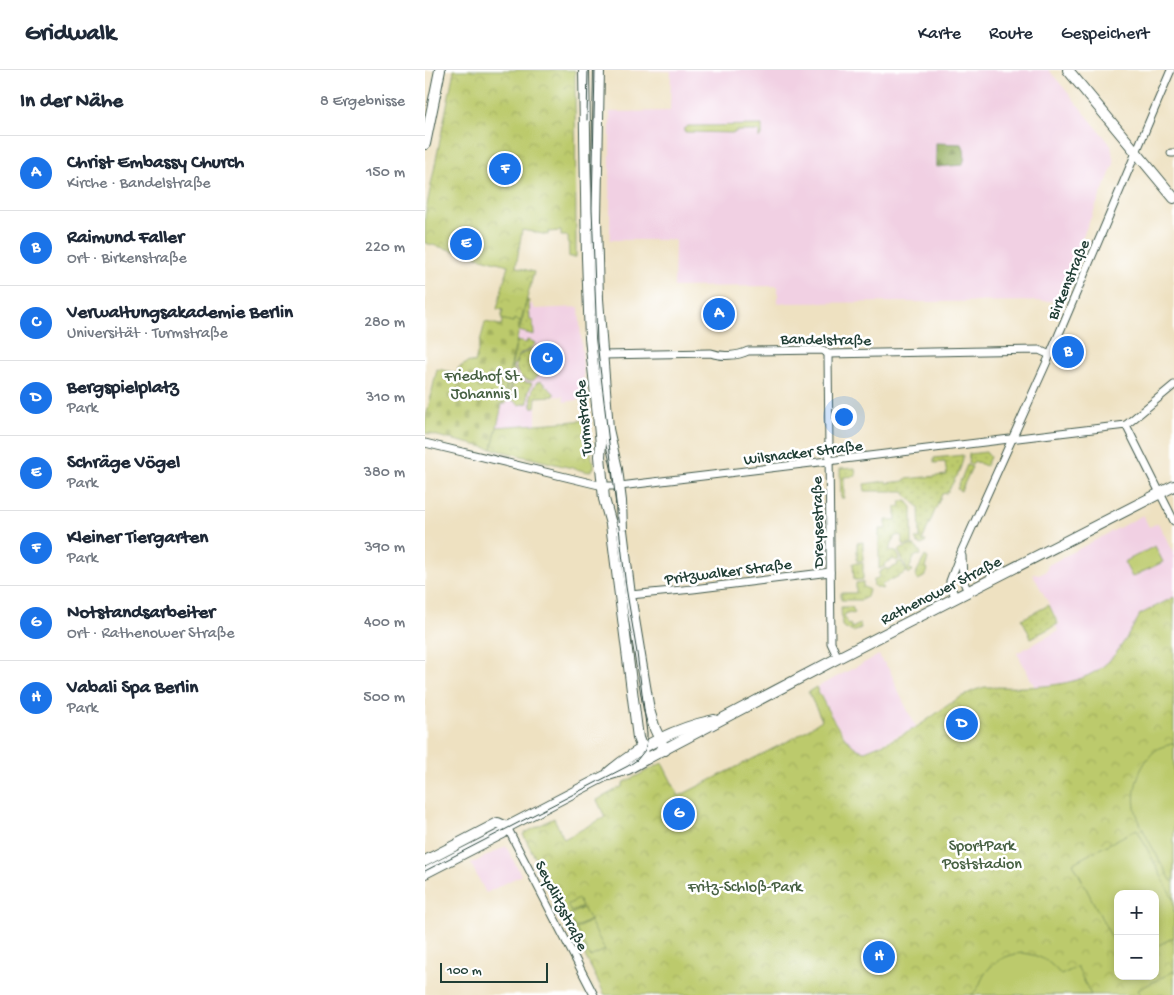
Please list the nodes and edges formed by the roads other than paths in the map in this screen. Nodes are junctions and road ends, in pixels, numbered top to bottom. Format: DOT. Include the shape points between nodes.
graph roads {
  1 [pos="440,70"];
  2 [pos="584,70"];
  3 [pos="599,70"];
  4 [pos="1068,70"];
  5 [pos="1171,70"];
  6 [pos="425,144"];
  7 [pos="1136,152"];
  8 [pos="1174,198"];
  9 [pos="828,354"];
  10 [pos="602,355"];
  11 [pos="1050,355"];
  12 [pos="1174,384"];
  13 [pos="1126,425"];
  14 [pos="1012,438"];
  15 [pos="425,443"];
  16 [pos="829,462"];
  17 [pos="603,486"];
  18 [pos="619,486"];
  19 [pos="1174,486"];
  20 [pos="1160,493"];
  21 [pos="1174,521"];
  22 [pos="961,552"];
  23 [pos="830,572"];
  24 [pos="968,592"];
  25 [pos="630,595"];
  26 [pos="956,598"];
  27 [pos="838,658"];
  28 [pos="721,719"];
  29 [pos="660,740"];
  30 [pos="665,750"];
  31 [pos="644,755"];
  32 [pos="507,827"];
  33 [pos="425,861"];
  34 [pos="425,873"];
  35 [pos="594,995"];
  1 -- 6 [label="main road"];
  2 -- 17 [label="main road, Turmstraße" via="588,310"];
  3 -- 10 [label="main road, Turmstraße" via="595,201"];
  4 -- 7 [label="main road"];
  5 -- 7 [label="street, Birkenstraße"];
  7 -- 8 [label="main road"];
  7 -- 11 [label="street, Birkenstraße"];
  9 -- 10 [label="street, Bandelstraße" via="823,350 749,352 742,355"];
  9 -- 11 [label="street, Bandelstraße" via="1039,350"];
  9 -- 16 [label="street, Dreysestraße"];
  10 -- 18 [label="main road, Turmstraße" via="608,428"];
  11 -- 14 [label="street, Birkenstraße"];
  12 -- 13 [label="street"];
  13 -- 14 [label="street, Wilsnacker Straße"];
  13 -- 20 [label="street"];
  14 -- 16 [label="street, Wilsnacker Straße"];
  14 -- 22 [label="street, Birkenstraße"];
  15 -- 17 [label="street, Wilsnacker Straße"];
  16 -- 18 [label="street, Wilsnacker Straße"];
  16 -- 23 [label="street, Dreysestraße"];
  17 -- 18 [label="street, Wilsnacker Straße"];
  17 -- 31 [label="main road, Turmstraße" via="611,524 638,738"];
  18 -- 25 [label="main road, Turmstraße"];
  19 -- 20 [label="main road, Rathenower Straße"];
  20 -- 21 [label="street"];
  20 -- 24 [label="main road, Rathenower Straße"];
  22 -- 24 [label="street, Birkenstraße" via="963,580"];
  22 -- 26 [label="street, Birkenstraße" via="950,586"];
  23 -- 25 [label="street, Pritzwalker Straße"];
  23 -- 27 [label="street, Dreysestraße" via="831,643"];
  24 -- 26 [label="main road, Rathenower Straße"];
  25 -- 29 [label="main road, Turmstraße" via="649,710"];
  26 -- 27 [label="main road, Rathenower Straße"];
  27 -- 28 [label="main road, Rathenower Straße"];
  28 -- 29 [label="main road, Rathenower Straße" via="695,724"];
  28 -- 30 [label="main road, Rathenower Straße"];
  29 -- 30 [label="main road, Turmstraße"];
  29 -- 31 [label="main road, Rathenower Straße"];
  30 -- 31 [label="main road, Rathenower Straße"];
  31 -- 32 [label="main road, Rathenower Straße" via="624,760 605,776"];
  32 -- 33 [label="main road, Rathenower Straße" via="498,823"];
  32 -- 34 [label="main road, Rathenower Straße" via="503,833"];
  32 -- 35 [label="street, Seydlitzstraße"];
}
